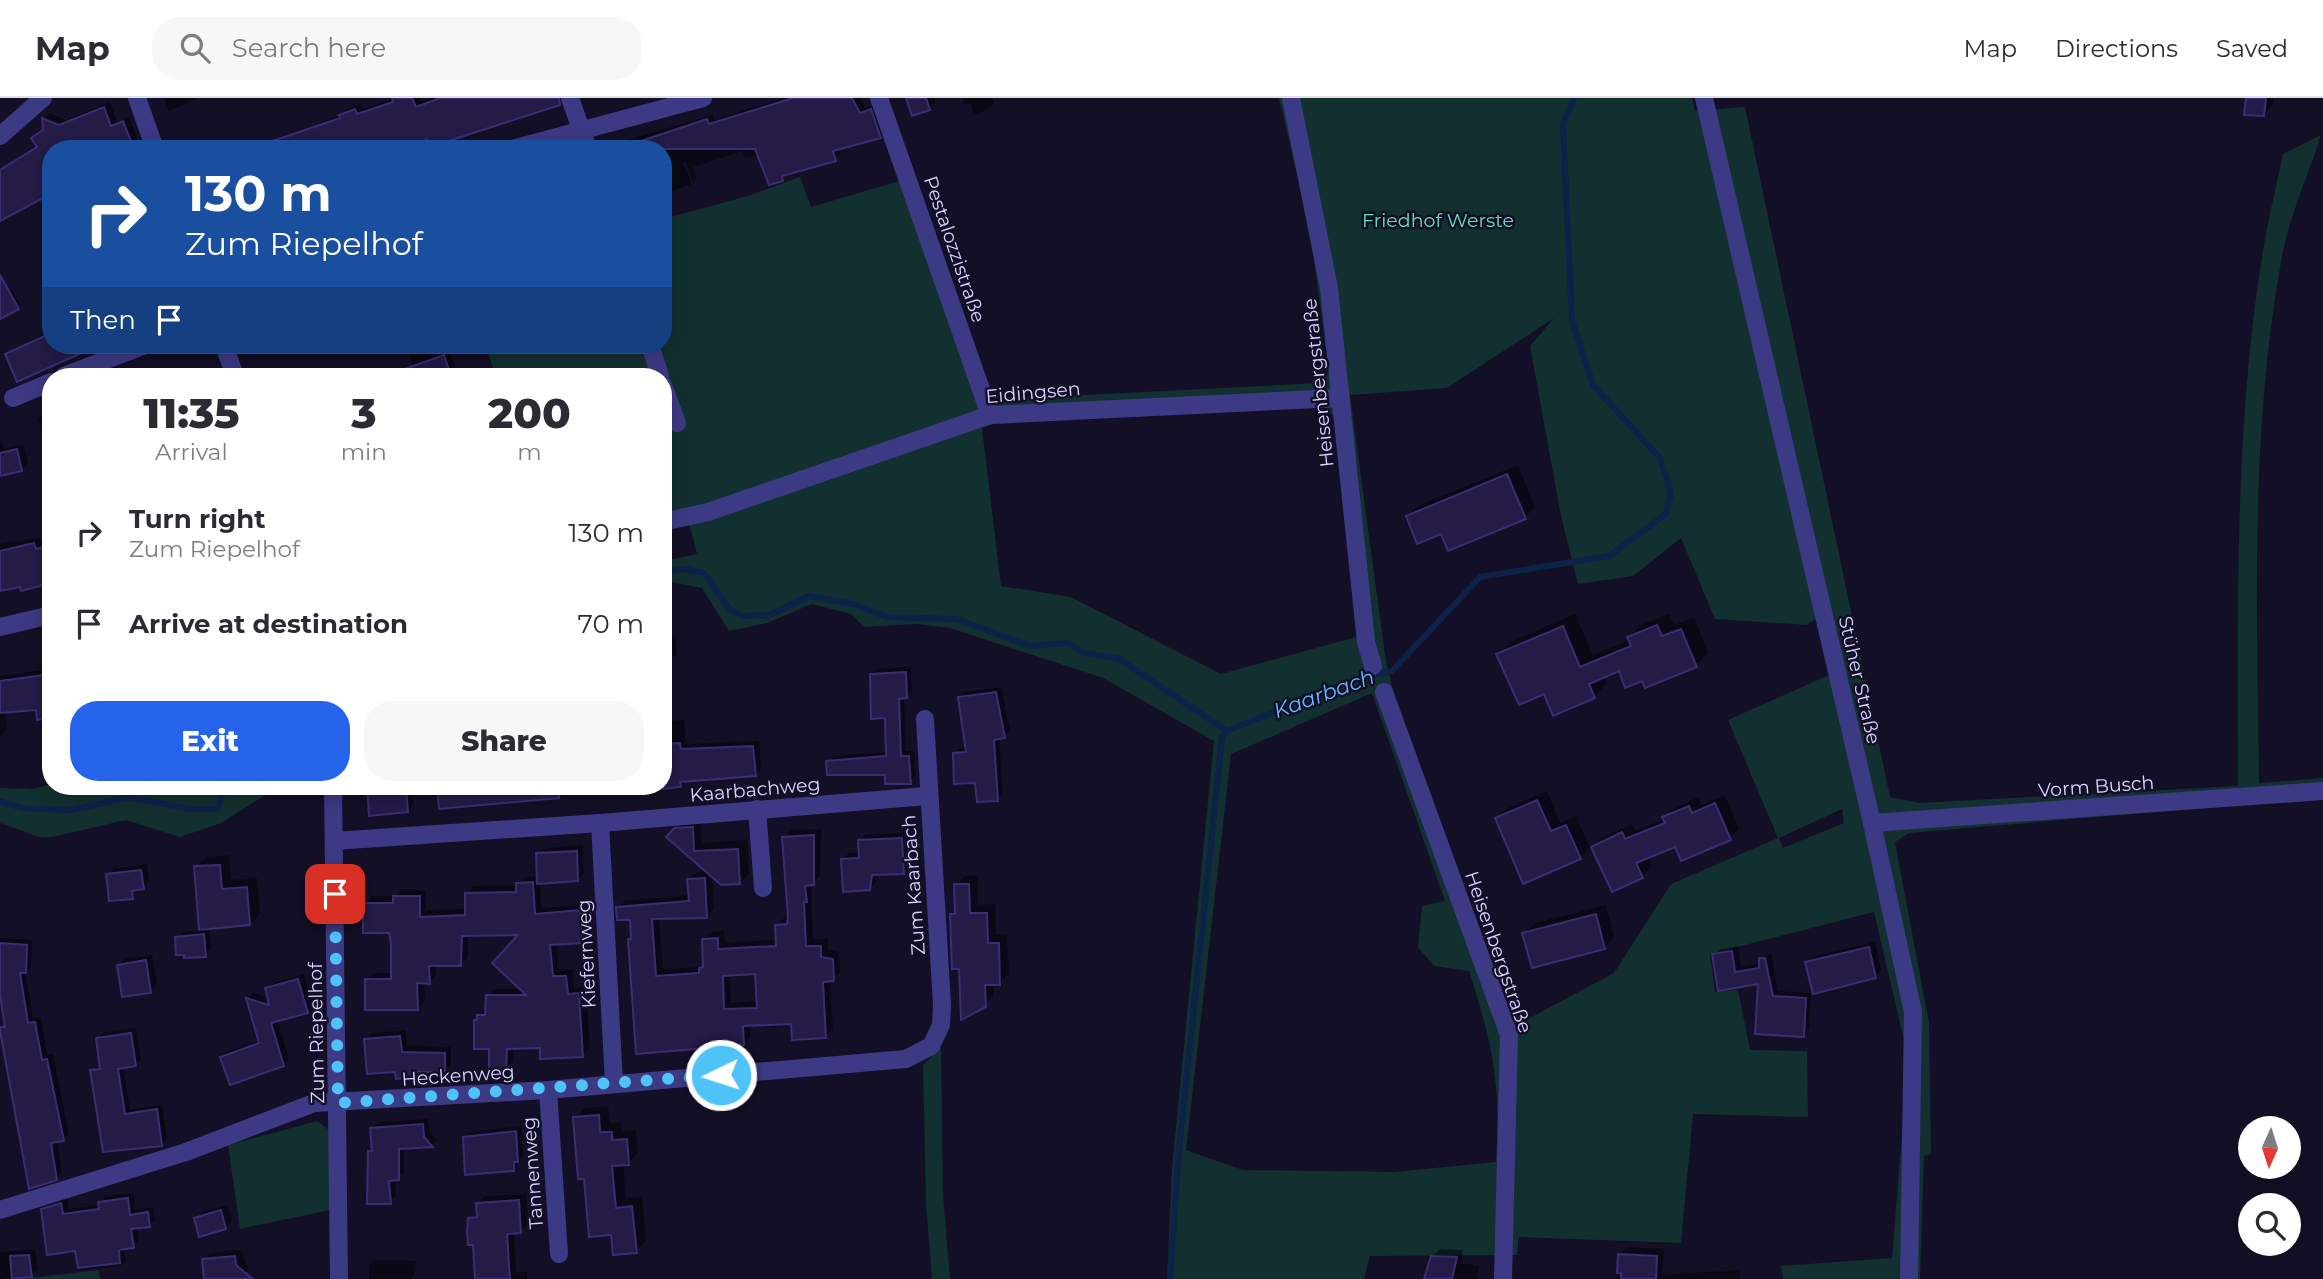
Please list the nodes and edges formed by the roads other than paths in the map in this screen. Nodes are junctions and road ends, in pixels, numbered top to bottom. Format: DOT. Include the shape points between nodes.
graph roads {
  1 [pos="43,98"];
  2 [pos="137,98"];
  3 [pos="570,98"];
  4 [pos="702,98"];
  5 [pos="880,98"];
  6 [pos="1704,98"];
  7 [pos="1292,100"];
  8 [pos="643,105"];
  9 [pos="581,130"];
  10 [pos="0,136"];
  11 [pos="152,140"];
  12 [pos="545,140"];
  13 [pos="585,140"];
  14 [pos="121,354"];
  15 [pos="85,368"];
  16 [pos="42,386"];
  17 [pos="13,398"];
  18 [pos="1339,398"];
  19 [pos="672,409"];
  20 [pos="990,415"];
  21 [pos="677,423"];
  22 [pos="672,521"];
  23 [pos="42,617"];
  24 [pos="0,627"];
  25 [pos="1373,666"];
  26 [pos="1384,692"];
  27 [pos="925,719"];
  28 [pos="2323,791"];
  29 [pos="333,795"];
  30 [pos="927,796"];
  31 [pos="757,809"];
  32 [pos="1872,823"];
  33 [pos="600,824"];
  34 [pos="334,841"];
  35 [pos="763,888"];
  36 [pos="932,1046"];
  37 [pos="614,1083"];
  38 [pos="548,1090"];
  39 [pos="338,1103"];
  40 [pos="0,1210"];
  41 [pos="559,1254"];
  42 [pos="339,1279"];
  43 [pos="1503,1279"];
  44 [pos="1909,1279"];
  1 -- 10 [label="street"];
  2 -- 11 [label="street"];
  3 -- 9 [label="street"];
  4 -- 8 [label="street"];
  5 -- 20 [label="street, Pestalozzistraße"];
  6 -- 32 [label="street, Stüher Straße"];
  7 -- 18 [label="street, Heisenbergstraße" via="1329,288"];
  8 -- 9 [label="street"];
  9 -- 12 [label="street"];
  9 -- 13 [label="street"];
  14 -- 15 [label="street"];
  16 -- 17 [label="street"];
  18 -- 20 [label="street, Eidingsen"];
  18 -- 25 [label="street, Heisenbergstraße" via="1366,642"];
  19 -- 21 [label="street"];
  20 -- 22 [label="street, Eidingsen"];
  23 -- 24 [label="street"];
  26 -- 43 [label="street, Heisenbergstraße" via="1509,1035"];
  27 -- 30 [label="street, Zum Kaarbach"];
  28 -- 32 [label="street, Vorm Busch"];
  29 -- 34 [label="street, Zum Riepelhof"];
  30 -- 31 [label="street, Kaarbachweg"];
  30 -- 36 [label="street, Zum Kaarbach" via="942,1005 941,1025"];
  31 -- 33 [label="street, Kaarbachweg"];
  31 -- 35 [label="street"];
  32 -- 44 [label="street, Stüher Straße" via="1914,1028"];
  33 -- 34 [label="street, Kaarbachweg"];
  33 -- 37 [label="street, Kiefernweg"];
  34 -- 39 [label="street, Zum Riepelhof"];
  36 -- 37 [label="street, Heckenweg" via="906,1059"];
  37 -- 38 [label="street, Heckenweg"];
  38 -- 39 [label="street, Heckenweg"];
  38 -- 41 [label="street, Tannenweg"];
  39 -- 40 [label="street, Heckenweg" via="314,1104 186,1152"];
  39 -- 42 [label="street, Zum Riepelhof"];
}
